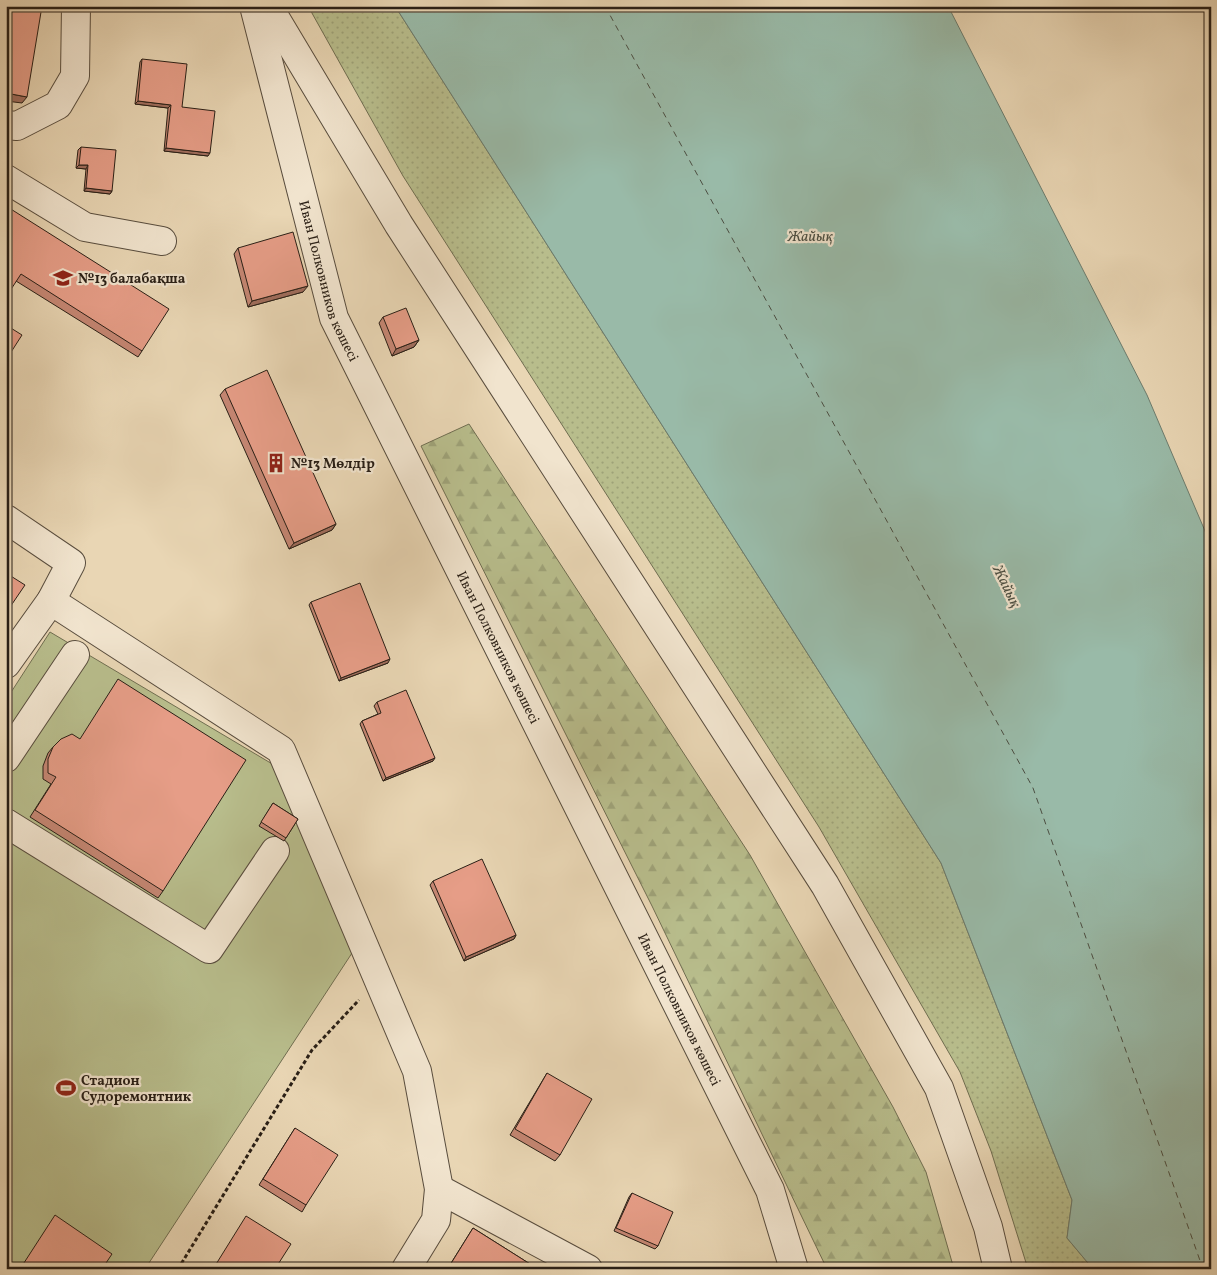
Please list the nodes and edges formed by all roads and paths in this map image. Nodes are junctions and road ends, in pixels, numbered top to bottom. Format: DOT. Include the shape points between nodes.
graph roads {
  1 [pos="76,6"];
  2 [pos="254,6"];
  3 [pos="268,6"];
  4 [pos="6,125"];
  5 [pos="6,179"];
  6 [pos="162,241"];
  7 [pos="6,519"];
  8 [pos="51,601"];
  9 [pos="74,655"];
  10 [pos="6,664"];
  11 [pos="6,758"];
  12 [pos="6,823"];
  13 [pos="276,851"];
  14 [pos="378,979"];
  15 [pos="439,1189"];
  16 [pos="178,1269"];
  17 [pos="406,1269"];
  18 [pos="588,1269"];
  19 [pos="794,1269"];
  20 [pos="998,1269"];
  1 -- 4 [label="street" via="75,76 58,105 17,126"];
  2 -- 19 [label="street, Иван Полковников көшесі" via="334,318 770,1190"];
  3 -- 20 [label="street" via="399,225 826,885 939,1088 988,1227"];
  5 -- 6 [label="street" via="86,227"];
  7 -- 8 [label="street" via="71,563"];
  8 -- 10 [label="street"];
  8 -- 14 [label="street" via="281,750"];
  9 -- 11 [label="street"];
  12 -- 13 [label="street" via="209,949"];
  14 -- 15 [label="street" via="417,1071"];
  14 -- 16 [label="path" via="312,1050"];
  15 -- 17 [label="street" via="436,1220"];
  15 -- 18 [label="street"];
}
